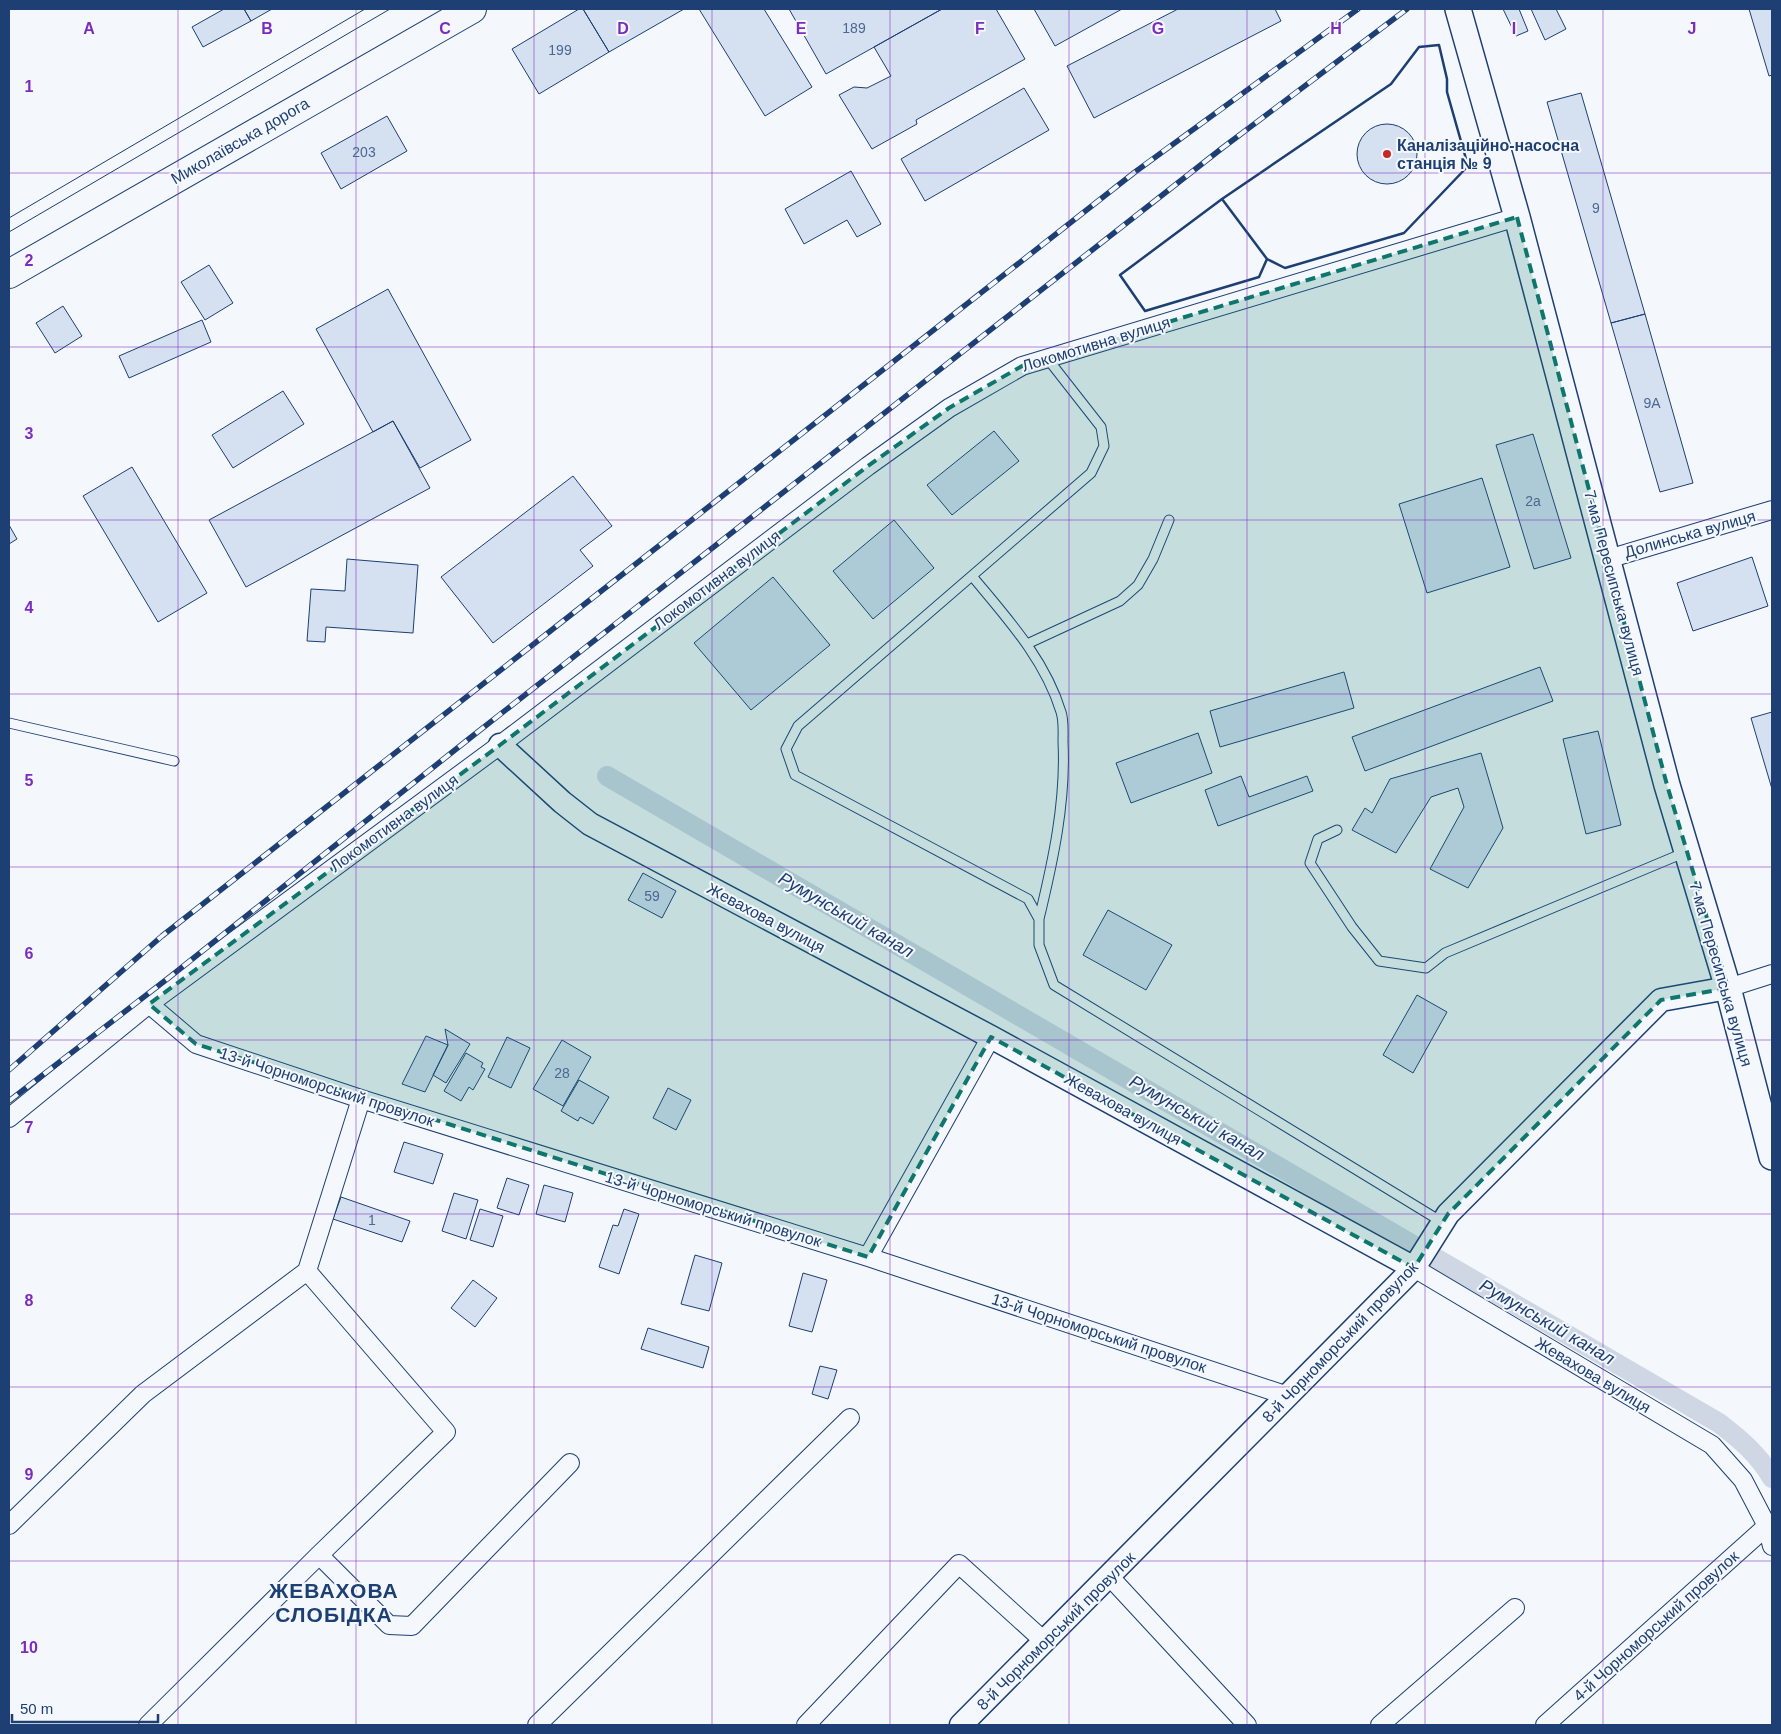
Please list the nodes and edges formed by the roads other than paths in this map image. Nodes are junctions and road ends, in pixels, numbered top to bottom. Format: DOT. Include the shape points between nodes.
graph roads {
  1 [pos="472,9"];
  2 [pos="1458,9"];
  3 [pos="1517,217"];
  4 [pos="9,274"];
  5 [pos="1047,358"];
  6 [pos="1772,510"];
  7 [pos="1169,520"];
  8 [pos="1608,558"];
  9 [pos="972,576"];
  10 [pos="1027,644"];
  11 [pos="9,723"];
  12 [pos="500,745"];
  13 [pos="174,761"];
  14 [pos="1337,830"];
  15 [pos="1686,852"];
  16 [pos="1039,919"];
  17 [pos="1772,974"];
  18 [pos="1728,988"];
  19 [pos="148,1004"];
  20 [pos="991,1037"];
  21 [pos="361,1099"];
  22 [pos="9,1118"];
  23 [pos="1772,1157"];
  24 [pos="1443,1222"];
  25 [pos="868,1257"];
  26 [pos="1414,1268"];
  27 [pos="306,1270"];
  28 [pos="1288,1396"];
  29 [pos="850,1418"];
  30 [pos="570,1463"];
  31 [pos="9,1524"];
  32 [pos="1767,1526"];
  33 [pos="1772,1546"];
  34 [pos="319,1556"];
  35 [pos="1110,1576"];
  36 [pos="1514,1608"];
  37 [pos="1045,1642"];
  38 [pos="148,1725"];
  39 [pos="537,1725"];
  40 [pos="806,1725"];
  41 [pos="961,1725"];
  42 [pos="1247,1725"];
  43 [pos="1380,1725"];
  44 [pos="1545,1725"];
  1 -- 4 [label="main road, Миколаївська дорога"];
  2 -- 3 [label="main road, 7-ма Пересипська вулиця"];
  3 -- 5 [label="street, Локомотивна вулиця"];
  3 -- 8 [label="main road, 7-ма Пересипська вулиця"];
  5 -- 9 [label="lane" via="1101,427 1104,446 1091,474"];
  5 -- 12 [label="street, Локомотивна вулиця" via="1022,366 949,408"];
  6 -- 8 [label="street, Долинська вулиця"];
  7 -- 10 [label="lane" via="1138,586 1120,602"];
  8 -- 15 [label="main road, 7-ма Пересипська вулиця"];
  9 -- 10 [label="lane"];
  9 -- 16 [label="lane" via="798,726 786,749 795,775 1028,899"];
  10 -- 16 [label="lane" via="1062,713 1064,764 1056,849"];
  11 -- 13 [label="lane"];
  12 -- 19 [label="street, Локомотивна вулиця"];
  12 -- 20 [label="street, Жевахова вулиця" via="590,824"];
  14 -- 15 [label="lane" via="1318,839 1310,863 1315,871 1378,961 1426,968 1445,953"];
  15 -- 18 [label="main road, 7-ма Пересипська вулиця"];
  16 -- 24 [label="lane" via="1039,945 1054,985"];
  17 -- 18 [label="street"];
  18 -- 23 [label="main road, 7-ма Пересипська вулиця"];
  18 -- 24 [label="street, 8-й Чорноморський провулок" via="1661,1000"];
  19 -- 21 [label="street, 13-й Чорноморський провулок" via="196,1044"];
  19 -- 22 [label="street, Локомотивна вулиця"];
  20 -- 25 [label="street"];
  20 -- 26 [label="street, Жевахова вулиця"];
  21 -- 25 [label="street, 13-й Чорноморський провулок"];
  21 -- 27 [label="street"];
  24 -- 26 [label="street, 8-й Чорноморський провулок"];
  25 -- 28 [label="street, 13-й Чорноморський провулок"];
  26 -- 28 [label="street, 8-й Чорноморський провулок"];
  26 -- 32 [label="street, Жевахова вулиця" via="1712,1445 1743,1480"];
  27 -- 31 [label="street" via="143,1394"];
  27 -- 34 [label="street" via="446,1432"];
  28 -- 35 [label="street, 8-й Чорноморський провулок"];
  29 -- 39 [label="street"];
  30 -- 34 [label="street" via="412,1626 389,1625"];
  32 -- 33 [label="street, Жевахова вулиця"];
  32 -- 44 [label="street, 4-й Чорноморський провулок"];
  34 -- 38 [label="street"];
  35 -- 37 [label="street, 8-й Чорноморський провулок"];
  35 -- 42 [label="street"];
  36 -- 43 [label="street"];
  37 -- 40 [label="street" via="959,1564"];
  37 -- 41 [label="street, 8-й Чорноморський провулок"];
}
